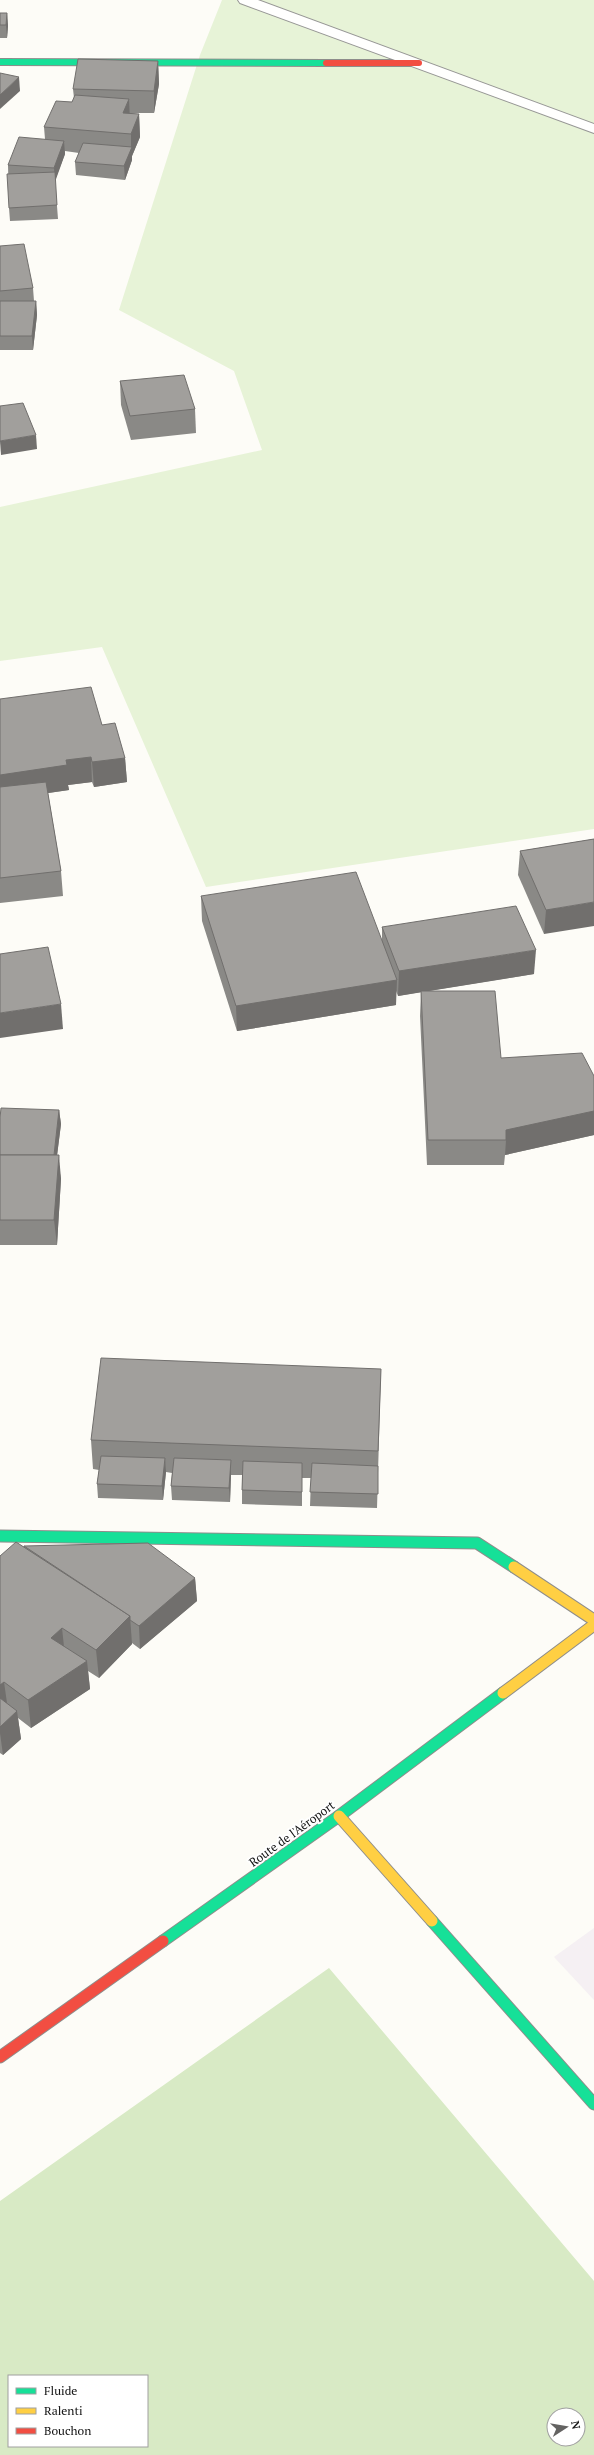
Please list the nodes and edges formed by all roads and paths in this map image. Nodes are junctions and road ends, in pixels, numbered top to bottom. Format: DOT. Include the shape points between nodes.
graph roads {
  1 [pos="245,0"];
  2 [pos="0,62"];
  3 [pos="419,64"];
  4 [pos="594,129"];
  5 [pos="0,1536"];
  6 [pos="594,1620"];
  7 [pos="594,1625"];
  8 [pos="339,1816"];
  9 [pos="0,2057"];
  10 [pos="594,2104"];
  1 -- 3 [label="street"];
  2 -- 3 [label="street"];
  3 -- 4 [label="street"];
  5 -- 6 [label="street" via="477,1543"];
  7 -- 8 [label="street, Route de l'Aéroport"];
  8 -- 9 [label="street, Route de l'Aéroport"];
  8 -- 10 [label="street"];
}
